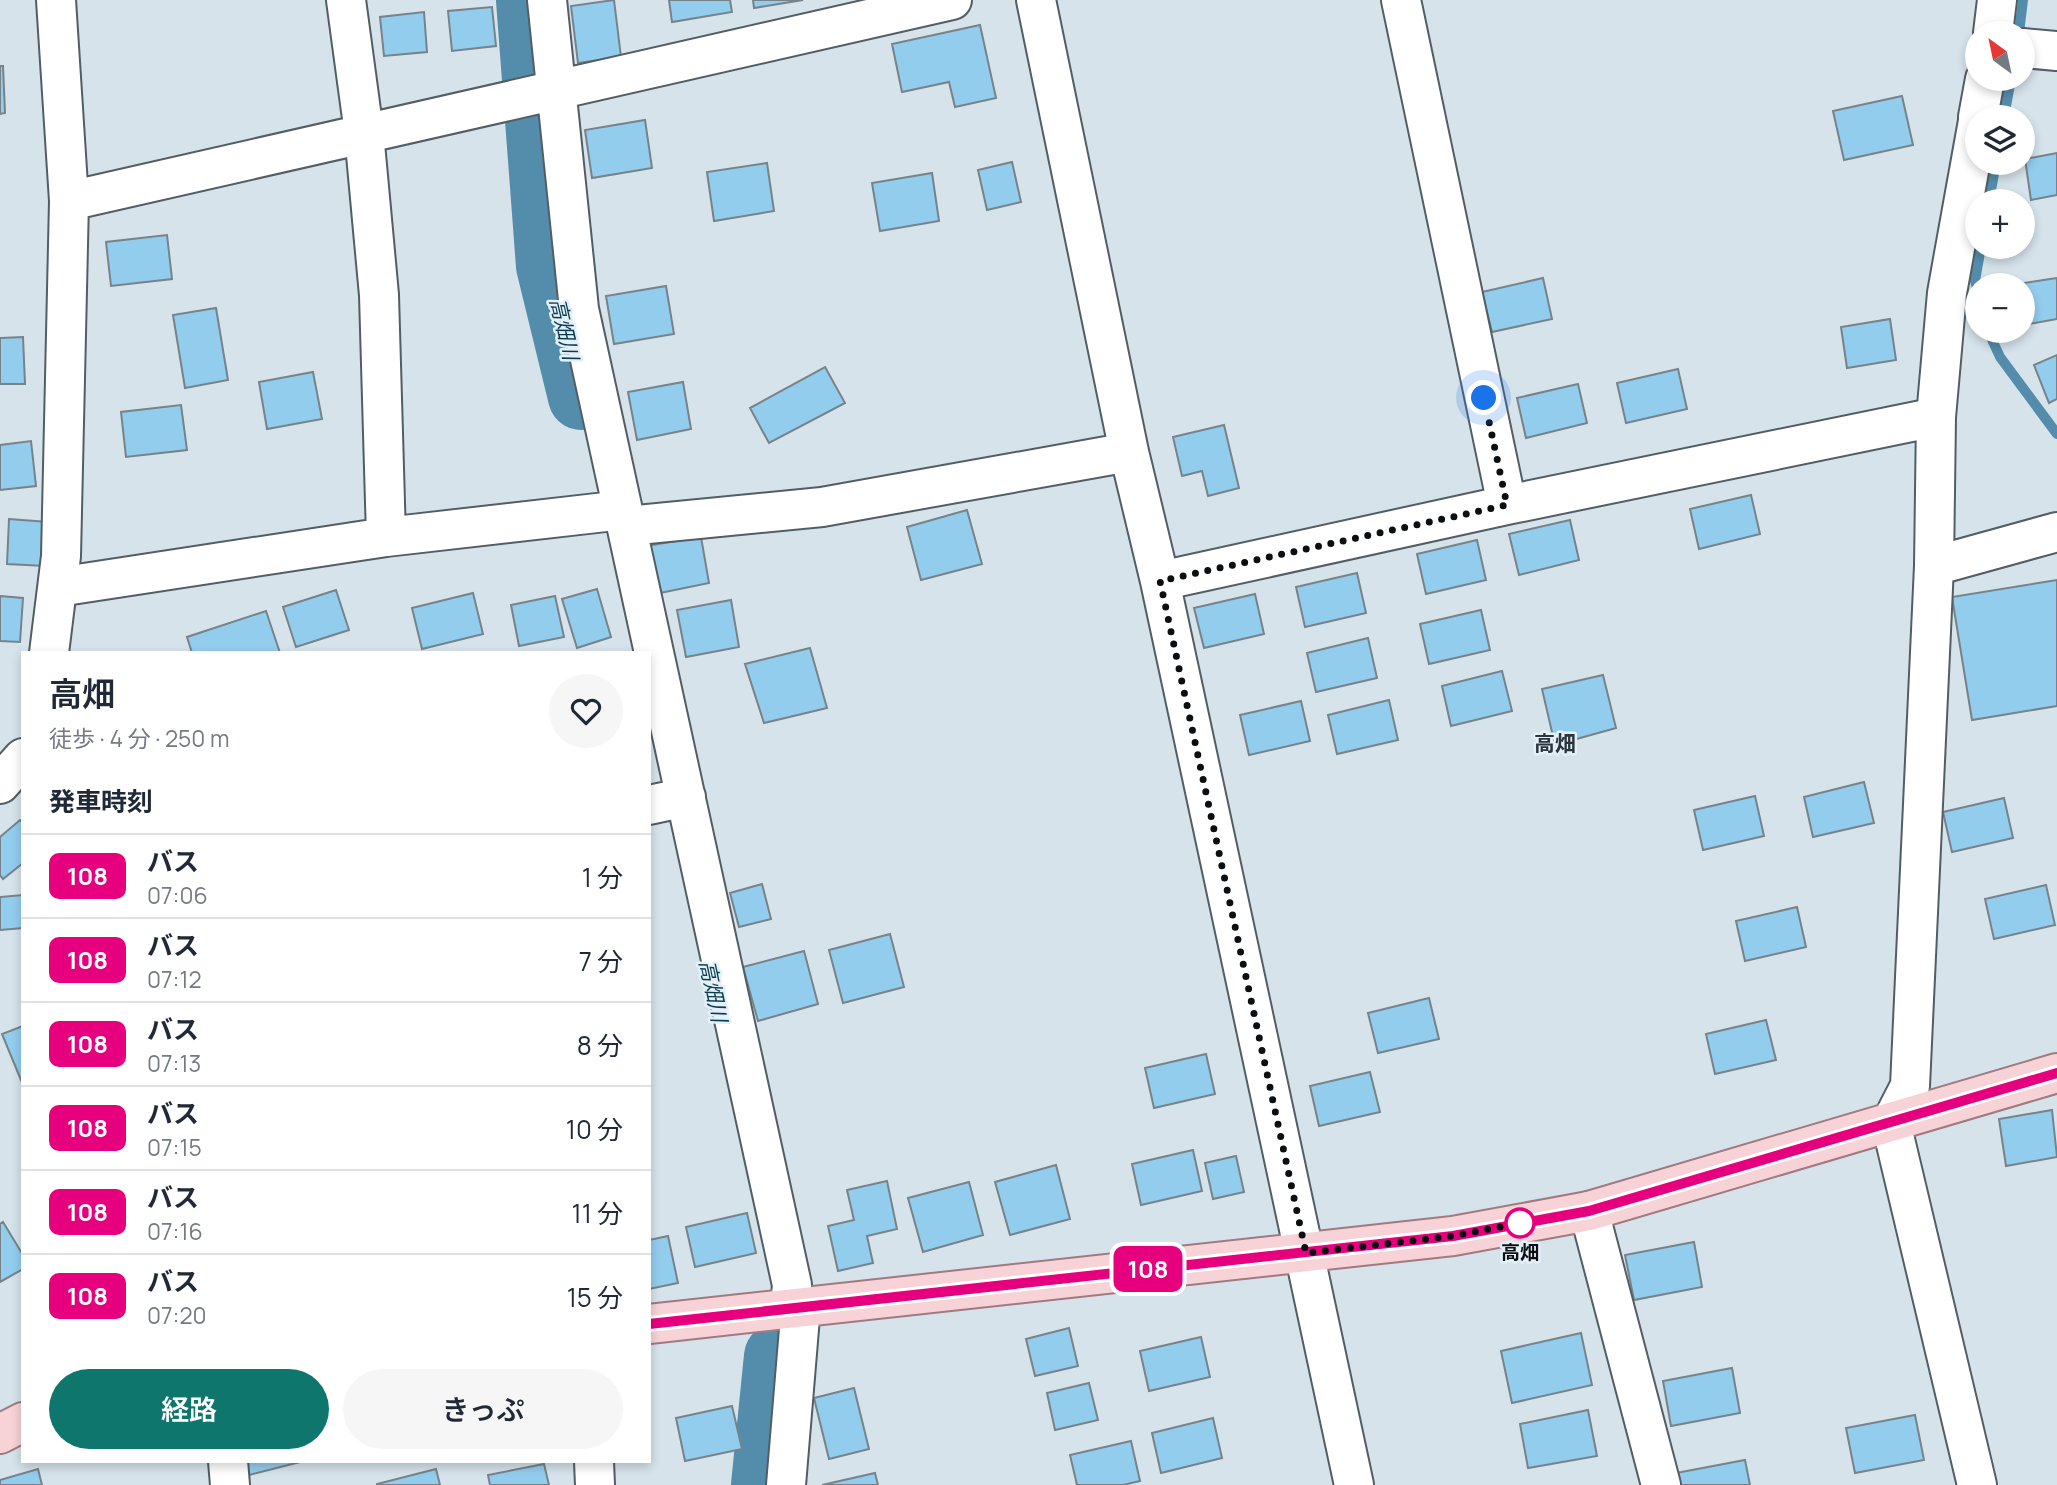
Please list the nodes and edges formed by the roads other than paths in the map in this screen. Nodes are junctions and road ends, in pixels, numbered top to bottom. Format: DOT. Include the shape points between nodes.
graph roads {
  1 [pos="56,0"];
  2 [pos="346,0"];
  3 [pos="547,0"];
  4 [pos="953,0"];
  5 [pos="1036,0"];
  6 [pos="1401,0"];
  7 [pos="1997,0"];
  8 [pos="1994,21"];
  9 [pos="539,95"];
  10 [pos="364,133"];
  11 [pos="1968,175"];
  12 [pos="69,201"];
  13 [pos="1936,417"];
  14 [pos="1129,452"];
  15 [pos="1507,505"];
  16 [pos="616,515"];
  17 [pos="2057,532"];
  18 [pos="386,537"];
  19 [pos="1934,566"];
  20 [pos="1160,581"];
  21 [pos="58,587"];
  22 [pos="49,651"];
  23 [pos="641,651"];
  24 [pos="651,708"];
  25 [pos="21,760"];
  26 [pos="0,784"];
  27 [pos="668,801"];
  28 [pos="2057,1073"];
  29 [pos="1891,1123"];
  30 [pos="1589,1211"];
  31 [pos="1306,1253"];
  32 [pos="796,1306"];
  33 [pos="651,1324"];
  34 [pos="21,1423"];
  35 [pos="0,1434"];
  36 [pos="228,1463"];
  37 [pos="594,1463"];
  38 [pos="230,1485"];
  39 [pos="595,1485"];
  40 [pos="786,1485"];
  41 [pos="1354,1485"];
  42 [pos="1661,1485"];
  43 [pos="1977,1485"];
  1 -- 12 [label="street"];
  2 -- 10 [label="street"];
  3 -- 9 [label="street"];
  4 -- 9 [label="street"];
  5 -- 14 [label="street"];
  6 -- 15 [label="street"];
  7 -- 8 [label="street"];
  9 -- 10 [label="street"];
  9 -- 16 [label="street"];
  10 -- 12 [label="street"];
  10 -- 18 [label="street" via="379,295"];
  11 -- 13 [label="street" via="1947,293"];
  12 -- 21 [label="street"];
  13 -- 15 [label="street"];
  13 -- 19 [label="street"];
  14 -- 16 [label="street" via="822,507"];
  14 -- 20 [label="street"];
  15 -- 20 [label="street"];
  16 -- 18 [label="street"];
  16 -- 23 [label="street"];
  17 -- 19 [label="street"];
  18 -- 21 [label="street"];
  19 -- 29 [label="street" via="1910,1086"];
  20 -- 31 [label="street"];
  21 -- 22 [label="street"];
  24 -- 27 [label="street"];
  25 -- 26 [label="street"];
  27 -- 32 [label="street"];
  28 -- 29 [label="main road"];
  29 -- 30 [label="main road"];
  29 -- 43 [label="street"];
  30 -- 31 [label="main road" via="1453,1236"];
  30 -- 42 [label="street"];
  31 -- 32 [label="main road"];
  31 -- 41 [label="street"];
  32 -- 33 [label="main road"];
  32 -- 40 [label="street"];
  34 -- 35 [label="main road"];
  36 -- 38 [label="street"];
  37 -- 39 [label="street"];
}
